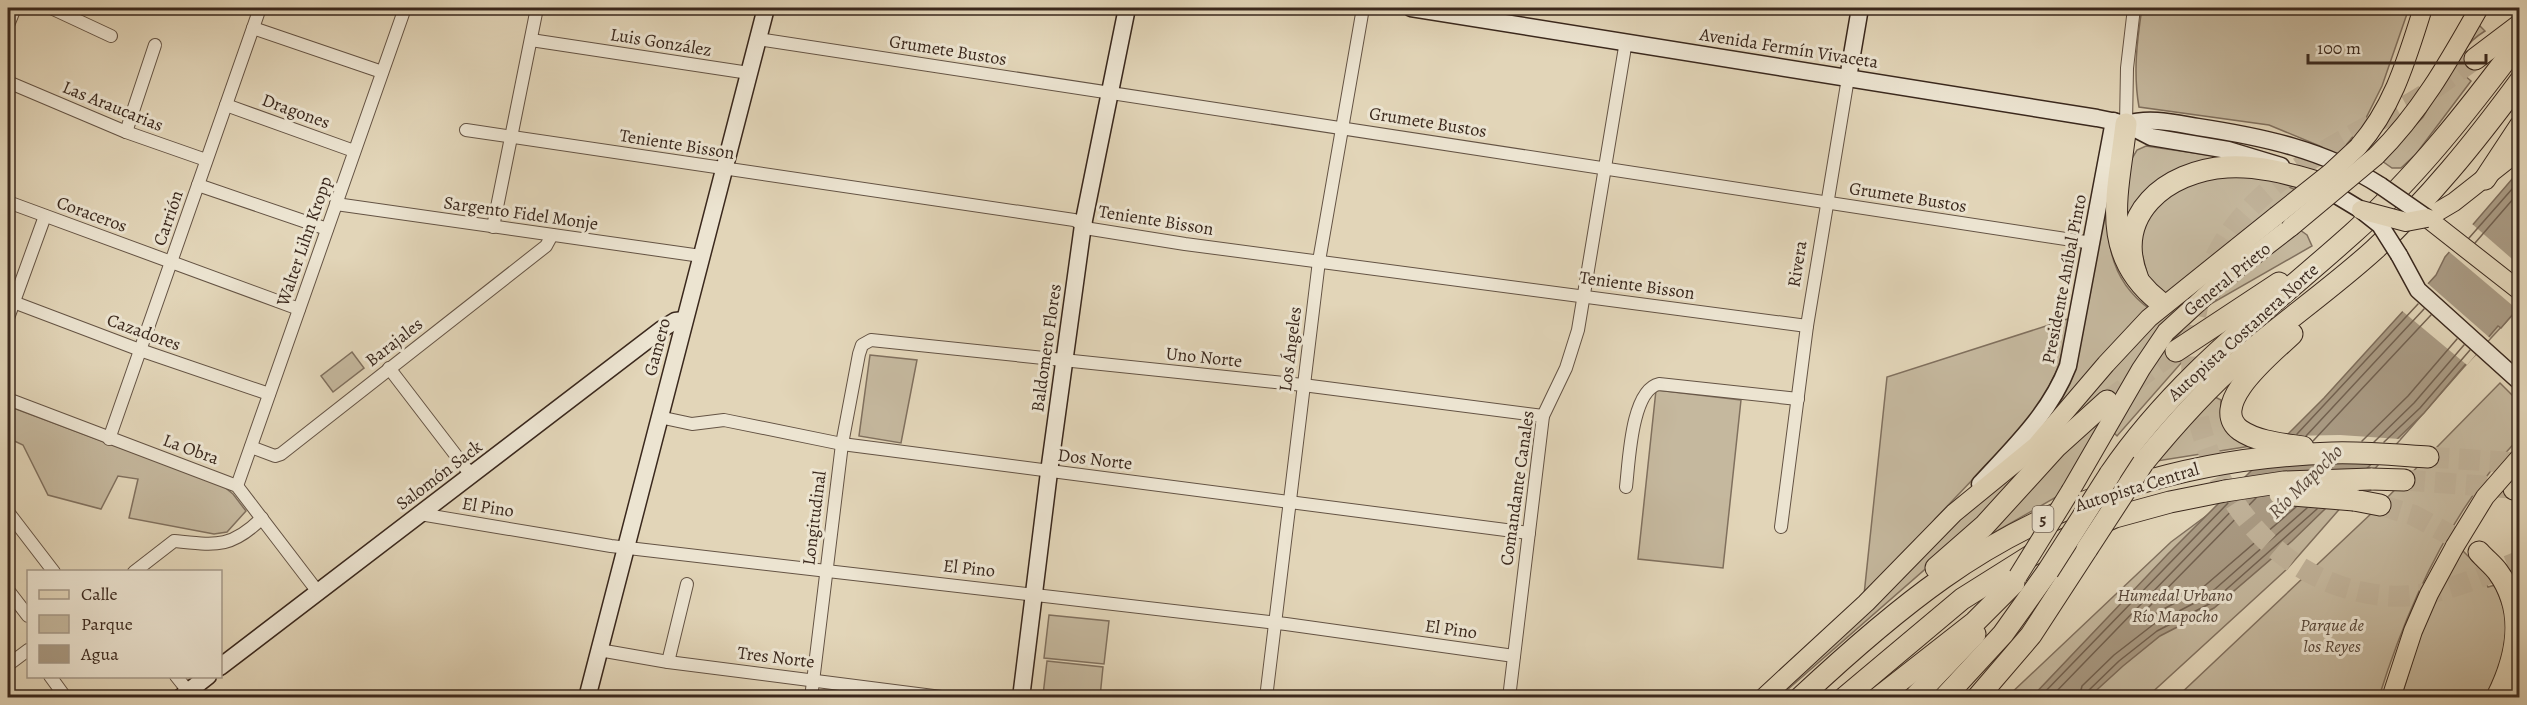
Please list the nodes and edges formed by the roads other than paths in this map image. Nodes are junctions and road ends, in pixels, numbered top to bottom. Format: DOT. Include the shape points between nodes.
graph roads {
  1 [pos="15,8"];
  2 [pos="51,8"];
  3 [pos="260,8"];
  4 [pos="405,8"];
  5 [pos="537,8"];
  6 [pos="766,8"];
  7 [pos="1127,8"];
  8 [pos="1364,8"];
  9 [pos="1411,8"];
  10 [pos="1860,8"];
  11 [pos="2134,8"];
  12 [pos="2423,8"];
  13 [pos="2479,8"];
  14 [pos="8,25"];
  15 [pos="2520,25"];
  16 [pos="252,28"];
  17 [pos="111,36"];
  18 [pos="758,39"];
  19 [pos="531,40"];
  20 [pos="1626,41"];
  21 [pos="2520,41"];
  22 [pos="154,45"];
  23 [pos="2475,59"];
  24 [pos="382,72"];
  25 [pos="749,73"];
  26 [pos="1848,78"];
  27 [pos="2520,81"];
  28 [pos="8,82"];
  29 [pos="1110,94"];
  30 [pos="226,105"];
  31 [pos="2120,122"];
  32 [pos="2520,126"];
  33 [pos="1344,127"];
  34 [pos="466,130"];
  35 [pos="126,132"];
  36 [pos="511,137"];
  37 [pos="2520,150"];
  38 [pos="354,151"];
  39 [pos="207,160"];
  40 [pos="724,169"];
  41 [pos="1606,170"];
  42 [pos="2485,179"];
  43 [pos="2314,181"];
  44 [pos="198,185"];
  45 [pos="8,202"];
  46 [pos="1826,202"];
  47 [pos="336,204"];
  48 [pos="2358,208"];
  49 [pos="2439,213"];
  50 [pos="45,216"];
  51 [pos="1083,225"];
  52 [pos="494,227"];
  53 [pos="327,229"];
  54 [pos="552,235"];
  55 [pos="2455,239"];
  56 [pos="2092,243"];
  57 [pos="2329,254"];
  58 [pos="701,256"];
  59 [pos="1319,261"];
  60 [pos="172,262"];
  61 [pos="2138,279"];
  62 [pos="2332,286"];
  63 [pos="2520,291"];
  64 [pos="1585,296"];
  65 [pos="2254,297"];
  66 [pos="10,301"];
  67 [pos="2160,302"];
  68 [pos="299,309"];
  69 [pos="2204,316"];
  70 [pos="8,318"];
  71 [pos="684,320"];
  72 [pos="1807,326"];
  73 [pos="862,345"];
  74 [pos="140,350"];
  75 [pos="2176,351"];
  76 [pos="1063,360"];
  77 [pos="389,368"];
  78 [pos="2520,382"];
  79 [pos="1303,385"];
  80 [pos="269,394"];
  81 [pos="8,399"];
  82 [pos="1798,399"];
  83 [pos="2107,401"];
  84 [pos="1543,416"];
  85 [pos="659,417"];
  86 [pos="109,439"];
  87 [pos="842,444"];
  88 [pos="251,447"];
  89 [pos="2333,453"];
  90 [pos="2428,457"];
  91 [pos="2520,457"];
  92 [pos="1049,472"];
  93 [pos="471,475"];
  94 [pos="2404,480"];
  95 [pos="237,486"];
  96 [pos="1626,487"];
  97 [pos="2222,492"];
  98 [pos="1289,502"];
  99 [pos="2380,505"];
  100 [pos="8,512"];
  101 [pos="1954,513"];
  102 [pos="420,514"];
  103 [pos="262,518"];
  104 [pos="1781,527"];
  105 [pos="1529,533"];
  106 [pos="625,547"];
  107 [pos="2467,547"];
  108 [pos="52,570"];
  109 [pos="137,570"];
  110 [pos="826,570"];
  111 [pos="2016,580"];
  112 [pos="2520,580"];
  113 [pos="687,584"];
  114 [pos="8,590"];
  115 [pos="318,592"];
  116 [pos="1034,594"];
  117 [pos="27,615"];
  118 [pos="1274,623"];
  119 [pos="1930,625"];
  120 [pos="1861,642"];
  121 [pos="599,650"];
  122 [pos="27,651"];
  123 [pos="1514,656"];
  124 [pos="668,662"];
  125 [pos="8,665"];
  126 [pos="222,665"];
  127 [pos="1826,674"];
  128 [pos="2520,674"];
  129 [pos="51,678"];
  130 [pos="177,678"];
  131 [pos="205,678"];
  132 [pos="813,680"];
  133 [pos="184,694"];
  134 [pos="1022,697"];
  135 [pos="2497,697"];
  136 [pos="66,698"];
  137 [pos="587,698"];
  138 [pos="810,698"];
  139 [pos="949,698"];
  140 [pos="1266,698"];
  141 [pos="1509,698"];
  142 [pos="1763,698"];
  143 [pos="1800,698"];
  144 [pos="1806,698"];
  145 [pos="1844,698"];
  146 [pos="1861,698"];
  147 [pos="1878,698"];
  148 [pos="1914,698"];
  149 [pos="1944,698"];
  150 [pos="1977,698"];
  151 [pos="2391,698"];
  1 -- 14 [label="street"];
  2 -- 17 [label="street"];
  3 -- 16 [label="street, Carrión"];
  4 -- 24 [label="street, Walter Lihn Kropp"];
  5 -- 19 [label="street"];
  6 -- 18 [label="main road, Gamero"];
  7 -- 29 [label="main road, Baldomero Flores"];
  8 -- 33 [label="street, Los Ángeles"];
  9 -- 20 [label="main road, Avenida Fermín Vivaceta"];
  10 -- 26 [label="main road, Rivera"];
  11 -- 31 [label="street, Presidente Aníbal Pinto"];
  12 -- 101 [label="main road, General Prieto, bridge" via="2394,92 2358,147 2149,318 2036,446"];
  13 -- 111 [label="main road, General Prieto, bridge" via="2421,106 2396,136 2166,332 2140,369"];
  15 -- 23 [label="highway"];
  16 -- 24 [label="street"];
  16 -- 30 [label="street, Carrión"];
  18 -- 25 [label="main road, Gamero"];
  18 -- 29 [label="street, Grumete Bustos"];
  19 -- 25 [label="street, Luis González"];
  19 -- 36 [label="street"];
  20 -- 26 [label="main road, Avenida Fermín Vivaceta"];
  20 -- 41 [label="street, Comandante Canales"];
  21 -- 57 [label="highway, Autopista Costanera Norte" via="2435,147 2375,213"];
  22 -- 35 [label="street"];
  24 -- 38 [label="street, Walter Lihn Kropp"];
  25 -- 40 [label="main road, Gamero"];
  26 -- 31 [label="main road, Avenida Fermín Vivaceta"];
  26 -- 46 [label="street, Rivera"];
  27 -- 62 [label="highway, Autopista Costanera Norte" via="2434,190"];
  28 -- 35 [label="street, Las Araucarias"];
  29 -- 33 [label="street, Grumete Bustos"];
  29 -- 51 [label="main road, Baldomero Flores"];
  30 -- 38 [label="street, Dragones"];
  30 -- 39 [label="street, Carrión"];
  31 -- 43 [label="main road, Avenida Fermín Vivaceta" via="2151,137 2260,158"];
  31 -- 49 [label="main road, Avenida Fermín Vivaceta, bridge" via="2151,120 2266,138 2327,159"];
  31 -- 56 [label="main road, Presidente Aníbal Pinto"];
  31 -- 61 [label="highway" via="2116,227 2122,253"];
  32 -- 42 [label="highway"];
  33 -- 41 [label="street, Grumete Bustos"];
  33 -- 59 [label="street, Los Ángeles"];
  34 -- 36 [label="street, Teniente Bisson"];
  35 -- 39 [label="street, Las Araucarias"];
  36 -- 40 [label="street, Teniente Bisson"];
  36 -- 52 [label="street"];
  37 -- 42 [label="main road"];
  38 -- 47 [label="street, Walter Lihn Kropp"];
  39 -- 44 [label="street, Carrión"];
  40 -- 51 [label="street, Teniente Bisson" via="1074,220"];
  40 -- 58 [label="main road, Gamero"];
  41 -- 46 [label="street, Grumete Bustos"];
  41 -- 64 [label="street, Comandante Canales"];
  42 -- 49 [label="main road"];
  43 -- 48 [label="main road, Avenida Fermín Vivaceta"];
  43 -- 61 [label="highway" via="2233,167 2201,172 2175,182 2146,205 2134,226 2131,257"];
  44 -- 53 [label="street"];
  44 -- 60 [label="street, Carrión"];
  45 -- 50 [label="street, Coraceros"];
  46 -- 56 [label="street, Grumete Bustos"];
  46 -- 72 [label="street, Rivera"];
  47 -- 52 [label="street, Sargento Fidel Monje"];
  47 -- 53 [label="street, Walter Lihn Kropp"];
  48 -- 49 [label="main road, bridge" via="2406,222"];
  48 -- 78 [label="main road, Avenida Fermín Vivaceta, bridge" via="2380,225 2418,290"];
  49 -- 55 [label="main road"];
  49 -- 55 [label="main road" via="2450,219"];
  50 -- 60 [label="street, Coraceros"];
  50 -- 66 [label="street"];
  51 -- 59 [label="street, Teniente Bisson" via="1091,230"];
  51 -- 76 [label="main road, Baldomero Flores"];
  52 -- 54 [label="street, Sargento Fidel Monje"];
  53 -- 68 [label="street, Walter Lihn Kropp"];
  54 -- 58 [label="street, Sargento Fidel Monje"];
  54 -- 77 [label="street, Barajales" via="546,246"];
  55 -- 63 [label="main road"];
  56 -- 101 [label="main road, Presidente Aníbal Pinto" via="2072,352 2059,390 2047,410"];
  57 -- 65 [label="highway"];
  57 -- 149 [label="highway, Autopista Costanera Norte, bridge" via="2184,383 2126,450 2003,634"];
  58 -- 71 [label="main road, Gamero"];
  59 -- 64 [label="street, Teniente Bisson"];
  59 -- 79 [label="street, Los Ángeles"];
  60 -- 68 [label="street, Coraceros"];
  60 -- 74 [label="street, Carrión"];
  61 -- 67 [label="highway"];
  62 -- 89 [label="highway" via="2303,322 2240,386 2232,411 2236,425 2246,433"];
  62 -- 150 [label="highway, Autopista Costanera Norte, bridge" via="2244,356 2183,416 2144,463 2031,635"];
  64 -- 72 [label="street, Teniente Bisson"];
  64 -- 84 [label="street, Comandante Canales" via="1570,357"];
  65 -- 69 [label="highway" via="2224,312"];
  65 -- 75 [label="highway"];
  66 -- 70 [label="street"];
  66 -- 74 [label="street, Cazadores"];
  68 -- 80 [label="street, Walter Lihn Kropp"];
  71 -- 85 [label="main road, Gamero"];
  71 -- 93 [label="main road, Salomón Sack" via="668,324"];
  72 -- 82 [label="street, Rivera"];
  73 -- 76 [label="street, Uno Norte" via="871,340"];
  73 -- 87 [label="street, Longitudinal"];
  74 -- 80 [label="street, Cazadores"];
  74 -- 86 [label="street, Carrión"];
  76 -- 79 [label="street, Uno Norte"];
  76 -- 92 [label="main road, Baldomero Flores"];
  77 -- 88 [label="street, Barajales" via="279,455"];
  77 -- 93 [label="street"];
  79 -- 84 [label="street, Uno Norte"];
  79 -- 98 [label="street, Los Ángeles"];
  80 -- 88 [label="street, Walter Lihn Kropp"];
  81 -- 86 [label="street, La Obra"];
  82 -- 96 [label="street" via="1651,386 1635,421"];
  82 -- 104 [label="street, Rivera"];
  83 -- 120 [label="highway" via="2056,447 1984,526"];
  84 -- 105 [label="street, Comandante Canales"];
  85 -- 87 [label="street, Dos Norte" via="692,424 724,420"];
  85 -- 106 [label="main road, Gamero"];
  86 -- 95 [label="street, La Obra"];
  87 -- 92 [label="street, Dos Norte"];
  87 -- 110 [label="street, Longitudinal"];
  88 -- 95 [label="street, Walter Lihn Kropp"];
  89 -- 90 [label="highway, Autopista Central / 5"];
  89 -- 120 [label="highway, Autopista Central / 5" via="2196,468 2106,492 2002,541 1944,577"];
  91 -- 107 [label="main road, bridge" via="2485,497"];
  92 -- 98 [label="street, Dos Norte"];
  92 -- 116 [label="main road, Baldomero Flores"];
  93 -- 102 [label="main road, Salomón Sack"];
  94 -- 97 [label="highway, Autopista Central / 5, bridge" via="2284,482"];
  95 -- 103 [label="street"];
  97 -- 99 [label="highway, bridge" via="2301,494"];
  97 -- 119 [label="highway, Autopista Central / 5" via="2144,509 2078,532 2001,573"];
  98 -- 105 [label="street, Dos Norte"];
  98 -- 118 [label="street, Los Ángeles"];
  100 -- 108 [label="street"];
  101 -- 142 [label="main road, General Prieto" via="1866,603"];
  102 -- 106 [label="street, El Pino"];
  102 -- 115 [label="main road, Salomón Sack"];
  103 -- 109 [label="street" via="248,533 227,543 174,541"];
  103 -- 115 [label="street"];
  105 -- 123 [label="street, Comandante Canales"];
  106 -- 110 [label="street, El Pino"];
  106 -- 121 [label="main road, Gamero"];
  107 -- 112 [label="highway"];
  107 -- 135 [label="highway" via="2498,573 2510,598 2516,626 2515,656"];
  107 -- 151 [label="main road" via="2429,594"];
  110 -- 116 [label="street, El Pino"];
  110 -- 132 [label="street, Longitudinal"];
  111 -- 147 [label="highway" via="1975,622"];
  111 -- 148 [label="highway" via="1978,631"];
  113 -- 124 [label="street"];
  114 -- 117 [label="street"];
  115 -- 126 [label="main road, Salomón Sack"];
  116 -- 118 [label="street, El Pino"];
  116 -- 134 [label="main road, Baldomero Flores"];
  118 -- 123 [label="street, El Pino"];
  118 -- 140 [label="street, Los Ángeles"];
  119 -- 145 [label="highway, Autopista Central / 5"];
  119 -- 146 [label="highway"];
  120 -- 127 [label="highway, Autopista Central / 5"];
  121 -- 124 [label="street, Tres Norte"];
  121 -- 137 [label="main road, Gamero"];
  122 -- 125 [label="street"];
  123 -- 141 [label="street, Comandante Canales"];
  124 -- 132 [label="street, Tres Norte"];
  127 -- 143 [label="highway, Autopista Central / 5"];
  127 -- 144 [label="highway"];
  128 -- 135 [label="main road"];
  129 -- 136 [label="street"];
  130 -- 133 [label="street"];
  131 -- 133 [label="main road"];
  132 -- 138 [label="street, Longitudinal"];
  132 -- 139 [label="street, Tres Norte"];
}
